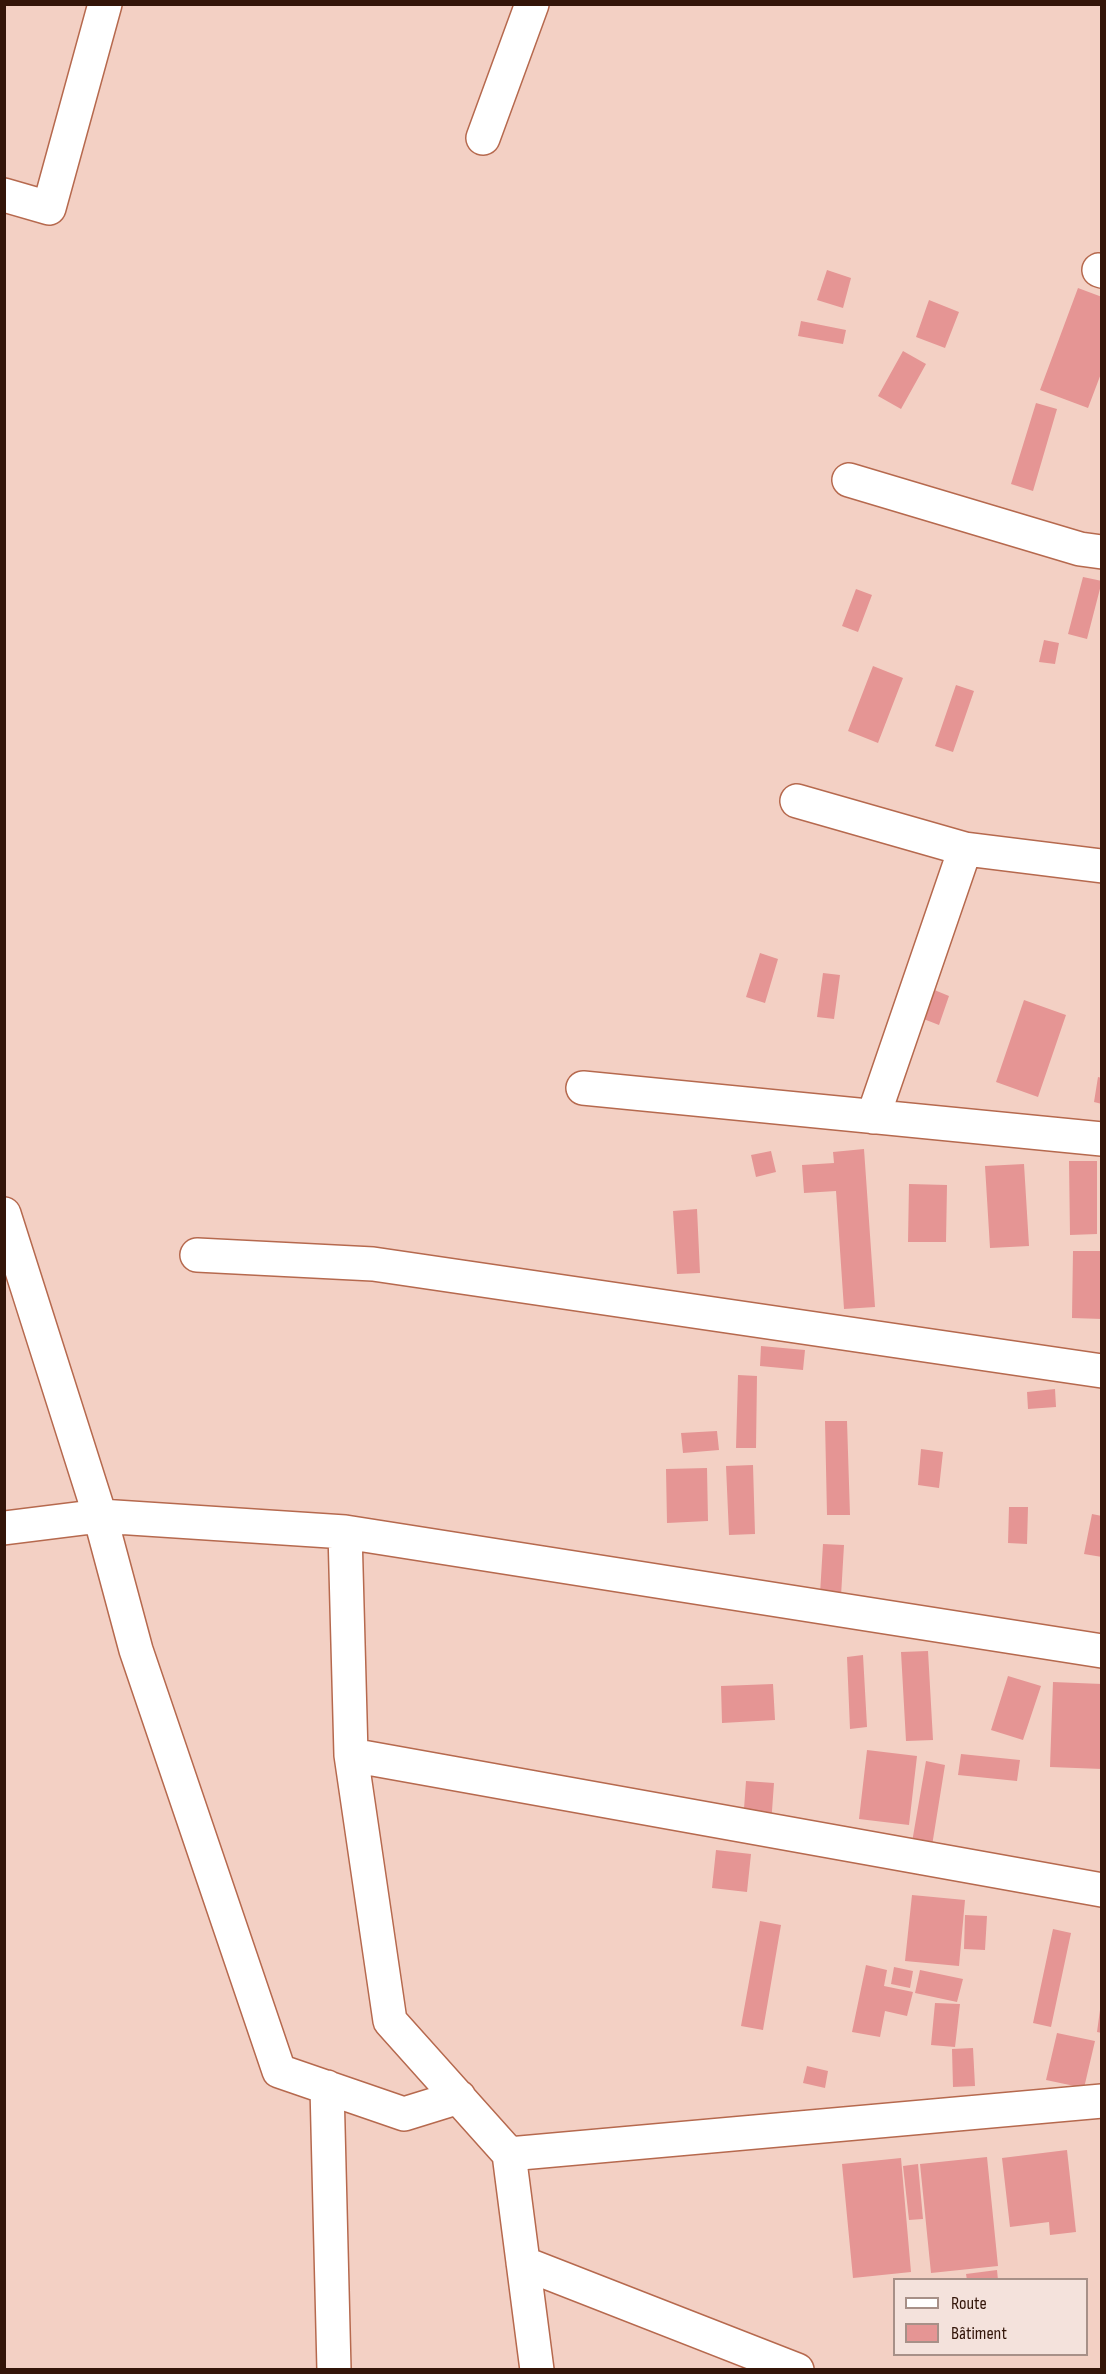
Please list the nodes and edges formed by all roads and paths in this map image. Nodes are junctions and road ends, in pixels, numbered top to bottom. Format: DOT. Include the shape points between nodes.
graph roads {
  1 [pos="105,4"];
  2 [pos="531,4"];
  3 [pos="483,138"];
  4 [pos="4,195"];
  5 [pos="849,480"];
  6 [pos="1101,552"];
  7 [pos="797,801"];
  8 [pos="965,849"];
  9 [pos="1101,866"];
  10 [pos="583,1088"];
  11 [pos="873,1117"];
  12 [pos="1101,1139"];
  13 [pos="4,1214"];
  14 [pos="197,1255"];
  15 [pos="1101,1371"];
  16 [pos="100,1516"];
  17 [pos="4,1528"];
  18 [pos="345,1532"];
  19 [pos="1101,1651"];
  20 [pos="351,1755"];
  21 [pos="1101,1890"];
  22 [pos="327,2087"];
  23 [pos="459,2097"];
  24 [pos="1101,2101"];
  25 [pos="509,2154"];
  26 [pos="523,2263"];
  27 [pos="334,2370"];
  28 [pos="537,2370"];
  29 [pos="797,2370"];
  1 -- 4 [label="street" via="49,208"];
  2 -- 3 [label="street"];
  5 -- 6 [label="street"];
  7 -- 8 [label="street"];
  8 -- 9 [label="street"];
  8 -- 11 [label="street"];
  10 -- 11 [label="street"];
  11 -- 12 [label="street"];
  13 -- 16 [label="street"];
  14 -- 15 [label="street" via="373,1264"];
  16 -- 17 [label="street"];
  16 -- 18 [label="street"];
  16 -- 22 [label="street" via="136,1650 279,2071"];
  18 -- 19 [label="street"];
  18 -- 20 [label="street"];
  20 -- 21 [label="street"];
  20 -- 23 [label="street" via="390,2021"];
  22 -- 23 [label="street" via="404,2114"];
  22 -- 27 [label="street"];
  23 -- 25 [label="street"];
  24 -- 25 [label="street"];
  25 -- 26 [label="street"];
  26 -- 28 [label="street"];
  26 -- 29 [label="street"];
}
